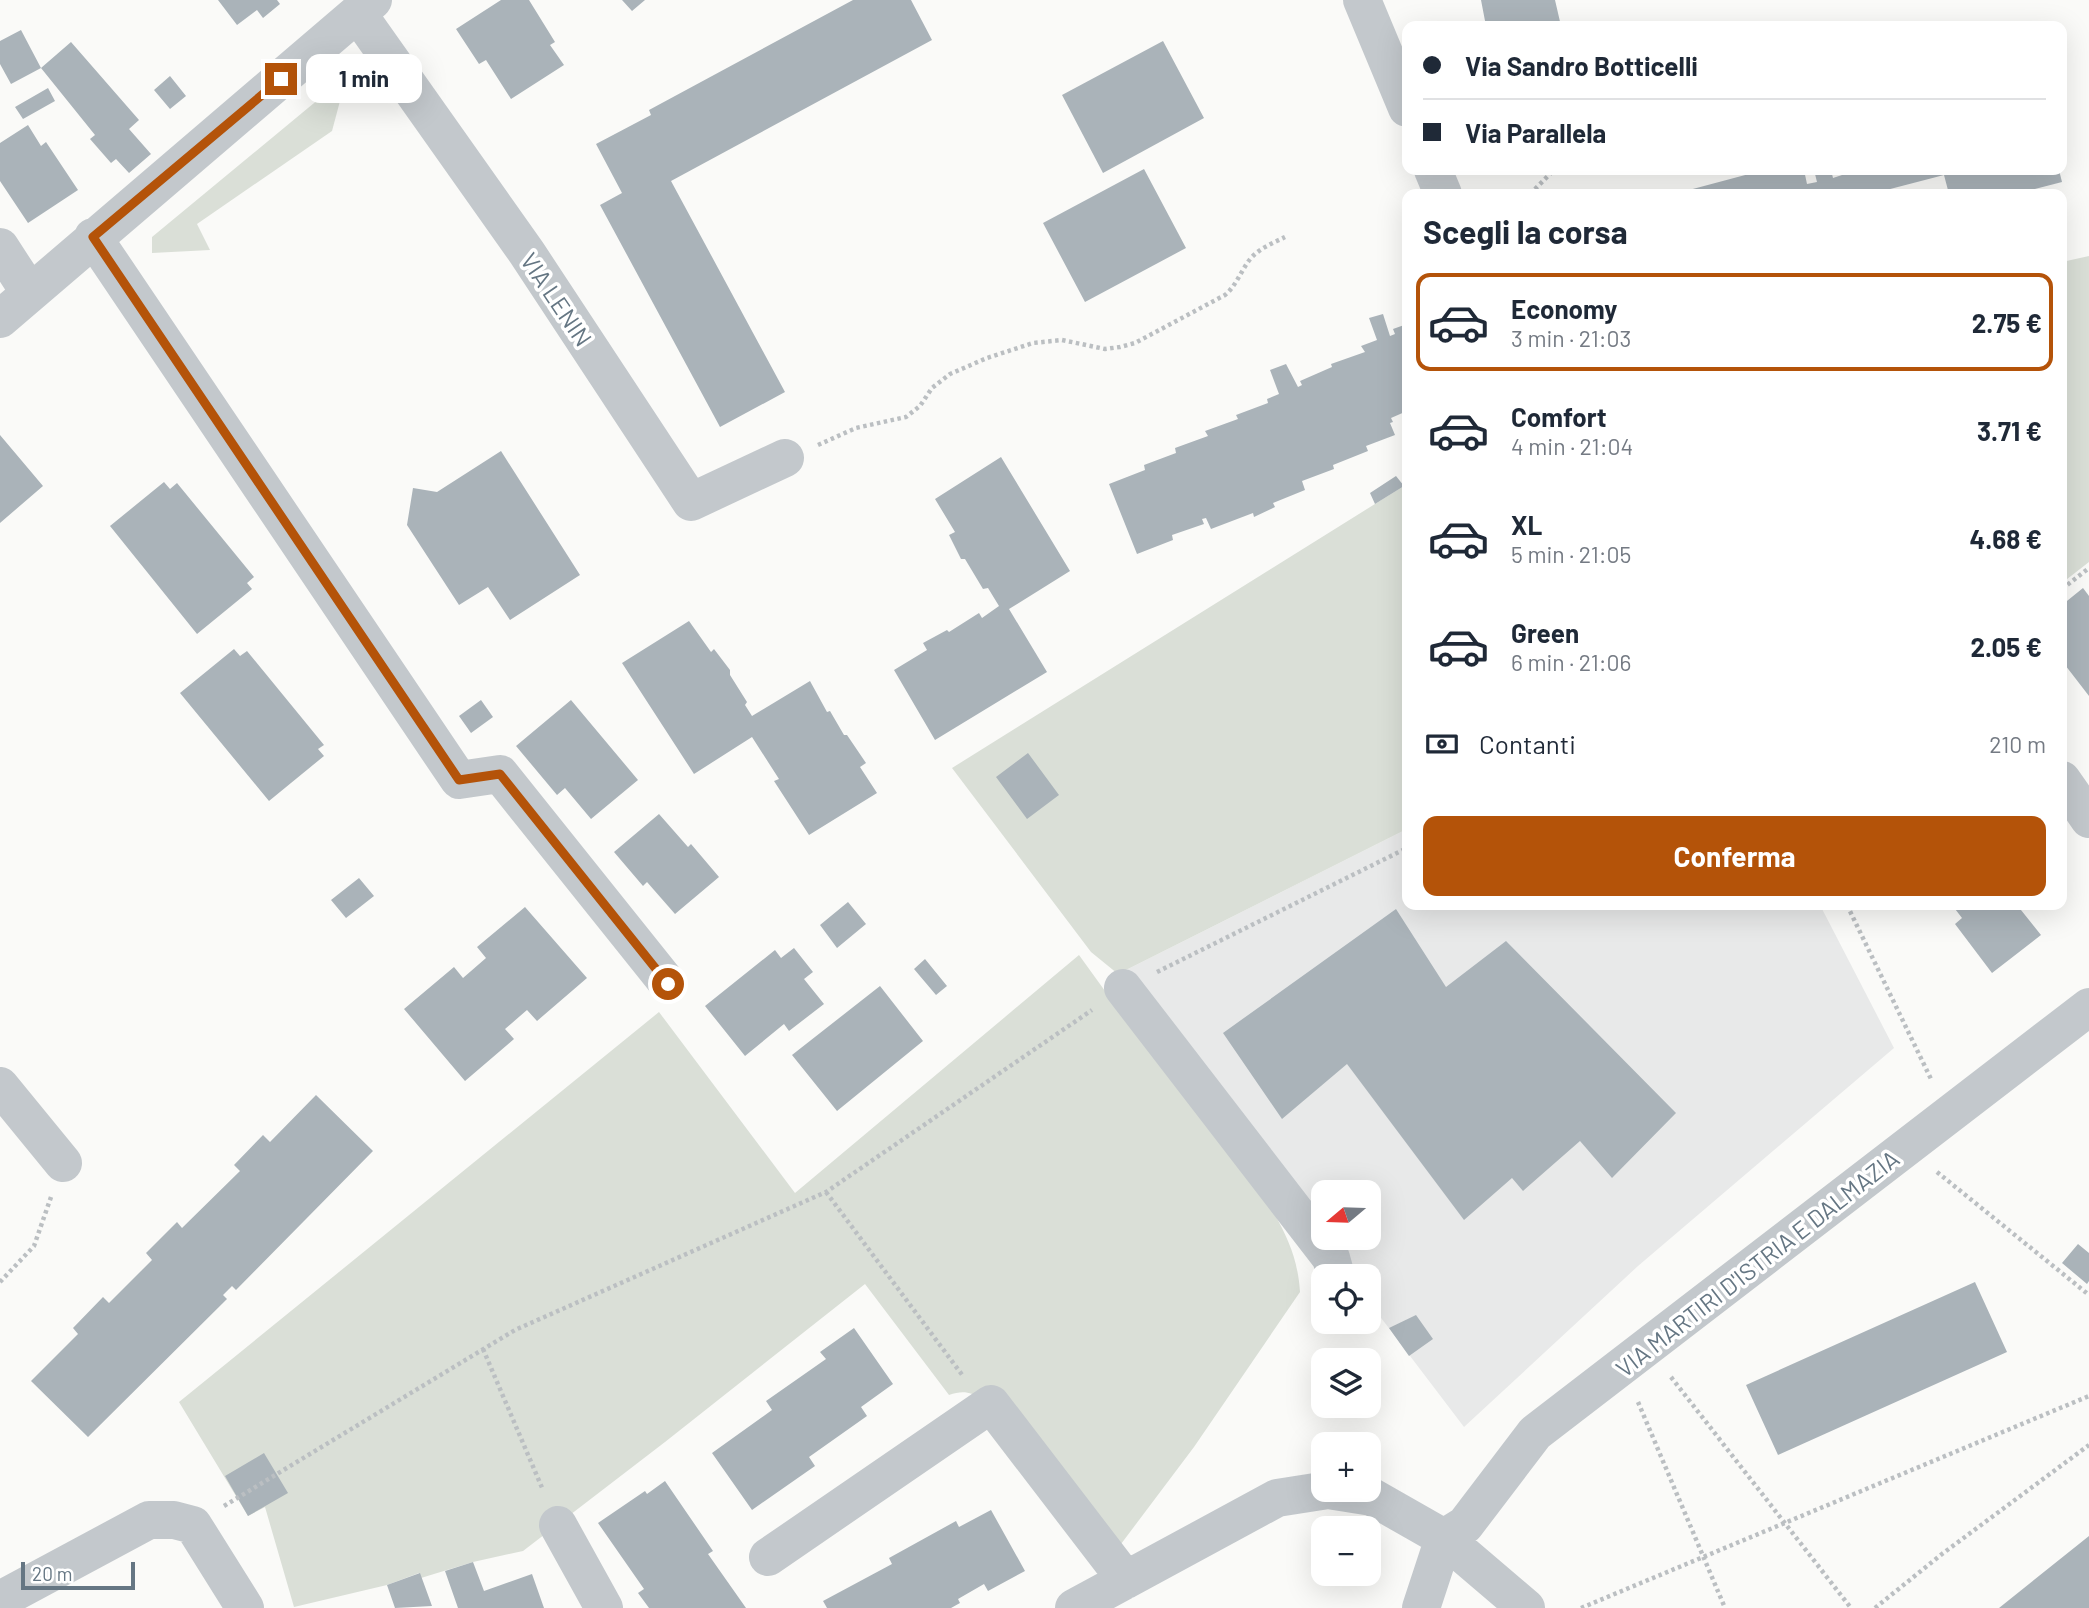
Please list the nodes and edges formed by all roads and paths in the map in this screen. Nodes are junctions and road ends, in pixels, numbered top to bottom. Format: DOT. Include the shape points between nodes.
graph roads {
  1 [pos="1362,0"];
  2 [pos="365,7"];
  3 [pos="1402,96"];
  4 [pos="1549,175"];
  5 [pos="1535,189"];
  6 [pos="93,237"];
  7 [pos="1285,237"];
  8 [pos="0,247"];
  9 [pos="30,293"];
  10 [pos="0,319"];
  11 [pos="785,458"];
  12 [pos="2089,568"];
  13 [pos="2067,585"];
  14 [pos="2067,787"];
  15 [pos="2089,819"];
  16 [pos="1402,850"];
  17 [pos="1849,910"];
  18 [pos="668,984"];
  19 [pos="1123,988"];
  20 [pos="2089,1007"];
  21 [pos="0,1086"];
  22 [pos="1948,1115"];
  23 [pos="1906,1147"];
  24 [pos="63,1163"];
  25 [pos="826,1192"];
  26 [pos="1333,1264"];
  27 [pos="0,1282"];
  28 [pos="2089,1295"];
  29 [pos="483,1349"];
  30 [pos="1635,1356"];
  31 [pos="2089,1396"];
  32 [pos="986,1407"];
  33 [pos="2089,1445"];
  34 [pos="552,1511"];
  35 [pos="1785,1522"];
  36 [pos="193,1525"];
  37 [pos="1444,1538"];
  38 [pos="768,1557"];
  39 [pos="1703,1557"];
  40 [pos="1126,1580"];
  41 [pos="0,1600"];
  42 [pos="245,1608"];
  43 [pos="604,1608"];
  44 [pos="1074,1608"];
  45 [pos="1421,1608"];
  46 [pos="1526,1608"];
  47 [pos="1581,1608"];
  48 [pos="1724,1608"];
  49 [pos="1851,1608"];
  50 [pos="1875,1608"];
  1 -- 3 [label="street"];
  2 -- 6 [label="street"];
  2 -- 11 [label="street, VIA LENIN" via="691,502"];
  4 -- 5 [label="path"];
  6 -- 9 [label="street"];
  6 -- 18 [label="street" via="459,780 500,774"];
  7 -- 11 [label="path" via="1257,252 1225,295 1135,343 1105,348 1062,340 1042,342 987,358 950,374 906,416 856,428"];
  8 -- 9 [label="street"];
  9 -- 10 [label="street"];
  12 -- 13 [label="path"];
  14 -- 15 [label="street"];
  16 -- 19 [label="path"];
  17 -- 22 [label="path"];
  19 -- 25 [label="path"];
  19 -- 26 [label="street"];
  20 -- 22 [label="street, VIA MARTIRI D'ISTRIA E DALMAZIA"];
  21 -- 24 [label="street"];
  22 -- 23 [label="street, VIA MARTIRI D'ISTRIA E DALMAZIA"];
  23 -- 28 [label="path"];
  23 -- 30 [label="street, VIA MARTIRI D'ISTRIA E DALMAZIA"];
  24 -- 27 [label="path" via="34,1246"];
  25 -- 29 [label="path" via="515,1330"];
  25 -- 32 [label="path"];
  29 -- 34 [label="path"];
  29 -- 36 [label="path"];
  30 -- 35 [label="path"];
  30 -- 37 [label="street, VIA MARTIRI D'ISTRIA E DALMAZIA" via="1535,1433 1465,1525"];
  30 -- 39 [label="path"];
  31 -- 35 [label="path"];
  32 -- 38 [label="street"];
  32 -- 40 [label="street" via="991,1404"];
  33 -- 50 [label="path"];
  34 -- 43 [label="street"];
  35 -- 39 [label="path"];
  35 -- 49 [label="path"];
  36 -- 41 [label="street" via="149,1520"];
  36 -- 42 [label="street"];
  37 -- 40 [label="street" via="1372,1497 1328,1490 1277,1497"];
  37 -- 45 [label="street"];
  37 -- 46 [label="street"];
  39 -- 47 [label="path"];
  39 -- 48 [label="path"];
  40 -- 44 [label="street"];
}
